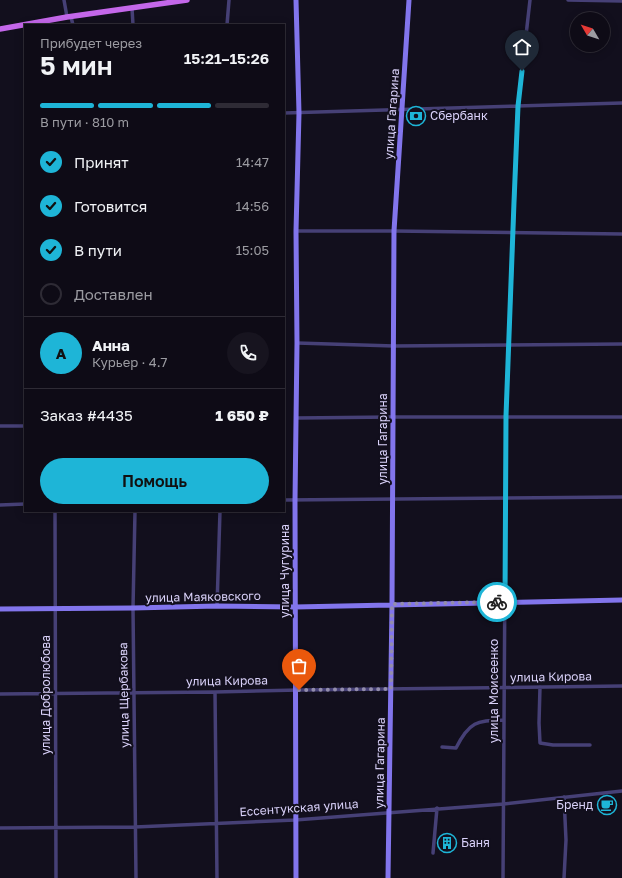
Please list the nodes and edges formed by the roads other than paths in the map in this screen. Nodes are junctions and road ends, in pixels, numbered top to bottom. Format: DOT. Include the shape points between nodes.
graph roads {
  1 [pos="64,0"];
  2 [pos="186,0"];
  3 [pos="229,0"];
  4 [pos="296,0"];
  5 [pos="409,0"];
  6 [pos="530,0"];
  7 [pos="568,0"];
  8 [pos="622,1"];
  9 [pos="132,8"];
  10 [pos="69,17"];
  11 [pos="24,24"];
  12 [pos="25,24"];
  13 [pos="72,24"];
  14 [pos="132,24"];
  15 [pos="227,24"];
  16 [pos="0,28"];
  17 [pos="622,103"];
  18 [pos="518,106"];
  19 [pos="402,110"];
  20 [pos="285,113"];
  21 [pos="299,113"];
  22 [pos="296,231"];
  23 [pos="394,231"];
  24 [pos="512,232"];
  25 [pos="622,234"];
  26 [pos="297,343"];
  27 [pos="509,344"];
  28 [pos="622,344"];
  29 [pos="394,346"];
  30 [pos="506,416"];
  31 [pos="393,417"];
  32 [pos="622,417"];
  33 [pos="296,418"];
  34 [pos="0,426"];
  35 [pos="24,426"];
  36 [pos="622,497"];
  37 [pos="506,498"];
  38 [pos="392,499"];
  39 [pos="285,500"];
  40 [pos="295,500"];
  41 [pos="24,504"];
  42 [pos="0,505"];
  43 [pos="55,512"];
  44 [pos="135,512"];
  45 [pos="220,512"];
  46 [pos="622,600"];
  47 [pos="505,602"];
  48 [pos="392,604"];
  49 [pos="217,606"];
  50 [pos="295,607"];
  51 [pos="55,608"];
  52 [pos="133,608"];
  53 [pos="0,609"];
  54 [pos="622,686"];
  55 [pos="504,687"];
  56 [pos="540,687"];
  57 [pos="391,689"];
  58 [pos="295,690"];
  59 [pos="134,692"];
  60 [pos="215,692"];
  61 [pos="56,693"];
  62 [pos="0,694"];
  63 [pos="504,720"];
  64 [pos="590,745"];
  65 [pos="442,747"];
  66 [pos="622,791"];
  67 [pos="564,797"];
  68 [pos="504,804"];
  69 [pos="437,808"];
  70 [pos="389,811"];
  71 [pos="296,820"];
  72 [pos="216,823"];
  73 [pos="56,827"];
  74 [pos="135,827"];
  75 [pos="0,828"];
  76 [pos="433,853"];
  77 [pos="56,878"];
  78 [pos="136,878"];
  79 [pos="216,878"];
  80 [pos="296,878"];
  81 [pos="388,878"];
  82 [pos="503,878"];
  83 [pos="564,878"];
  1 -- 10 [label="street"];
  2 -- 9 [label="main road"];
  3 -- 15 [label="street"];
  4 -- 21 [label="street, улица Чугурина"];
  5 -- 19 [label="street, улица Гагарина"];
  6 -- 18 [label="street, улица Моисеенко"];
  7 -- 8 [label="street"];
  9 -- 10 [label="main road"];
  9 -- 14 [label="street"];
  10 -- 12 [label="main road"];
  10 -- 13 [label="street"];
  11 -- 16 [label="main road"];
  17 -- 18 [label="street"];
  18 -- 19 [label="street"];
  18 -- 24 [label="street, улица Моисеенко"];
  19 -- 21 [label="street"];
  19 -- 23 [label="street, улица Гагарина"];
  20 -- 21 [label="street"];
  21 -- 22 [label="street, улица Чугурина"];
  22 -- 23 [label="street"];
  22 -- 26 [label="street, улица Чугурина"];
  23 -- 24 [label="street"];
  23 -- 29 [label="street, улица Гагарина"];
  24 -- 25 [label="street"];
  24 -- 27 [label="street, улица Моисеенко"];
  26 -- 29 [label="street"];
  26 -- 33 [label="street, улица Чугурина"];
  27 -- 28 [label="street"];
  27 -- 29 [label="street"];
  27 -- 30 [label="street, улица Моисеенко"];
  29 -- 31 [label="street, улица Гагарина"];
  30 -- 31 [label="street"];
  30 -- 32 [label="street"];
  30 -- 37 [label="street, улица Моисеенко"];
  31 -- 33 [label="street"];
  31 -- 38 [label="street, улица Гагарина"];
  33 -- 40 [label="street, улица Чугурина"];
  34 -- 35 [label="street"];
  36 -- 37 [label="street"];
  37 -- 38 [label="street"];
  37 -- 47 [label="street, улица Моисеенко"];
  38 -- 40 [label="street"];
  38 -- 48 [label="street, улица Гагарина"];
  39 -- 40 [label="street"];
  40 -- 50 [label="street, улица Чугурина"];
  41 -- 42 [label="street"];
  43 -- 51 [label="street, улица Добролюбова"];
  44 -- 52 [label="street, улица Щербакова"];
  45 -- 49 [label="street"];
  46 -- 47 [label="street, улица Маяковского"];
  47 -- 48 [label="street, улица Маяковского"];
  47 -- 55 [label="street, улица Моисеенко"];
  48 -- 50 [label="street, улица Маяковского"];
  48 -- 57 [label="street, улица Гагарина"];
  49 -- 50 [label="street, улица Маяковского"];
  49 -- 52 [label="street, улица Маяковского"];
  50 -- 58 [label="street, улица Чугурина"];
  51 -- 52 [label="street, улица Маяковского"];
  51 -- 53 [label="street, улица Маяковского"];
  51 -- 61 [label="street, улица Добролюбова"];
  52 -- 59 [label="street, улица Щербакова"];
  54 -- 56 [label="street, улица Кирова"];
  55 -- 56 [label="street, улица Кирова"];
  55 -- 57 [label="street, улица Кирова"];
  55 -- 63 [label="street, улица Моисеенко"];
  56 -- 64 [label="street" via="540,743"];
  57 -- 58 [label="street, улица Кирова"];
  57 -- 70 [label="street, улица Гагарина"];
  58 -- 60 [label="street, улица Кирова"];
  58 -- 71 [label="street, улица Чугурина"];
  59 -- 60 [label="street, улица Кирова"];
  59 -- 61 [label="street, улица Кирова"];
  59 -- 74 [label="street, улица Щербакова"];
  60 -- 72 [label="street"];
  61 -- 62 [label="street, улица Кирова"];
  61 -- 73 [label="street, улица Добролюбова"];
  63 -- 65 [label="street" via="476,723 462,736 456,748"];
  63 -- 68 [label="street, улица Моисеенко"];
  66 -- 67 [label="street, Ессентукская улица"];
  67 -- 68 [label="street, Ессентукская улица"];
  67 -- 83 [label="street"];
  68 -- 69 [label="street, Ессентукская улица"];
  68 -- 82 [label="street, улица Моисеенко"];
  69 -- 70 [label="street, Ессентукская улица"];
  69 -- 76 [label="street"];
  70 -- 71 [label="street, Ессентукская улица"];
  70 -- 81 [label="street, улица Гагарина"];
  71 -- 72 [label="street, Ессентукская улица"];
  71 -- 80 [label="street, улица Чугурина"];
  72 -- 74 [label="street, Ессентукская улица"];
  72 -- 79 [label="street"];
  73 -- 74 [label="street, Ессентукская улица"];
  73 -- 75 [label="street, Ессентукская улица"];
  73 -- 77 [label="street, улица Добролюбова"];
  74 -- 78 [label="street, улица Щербакова"];
}
